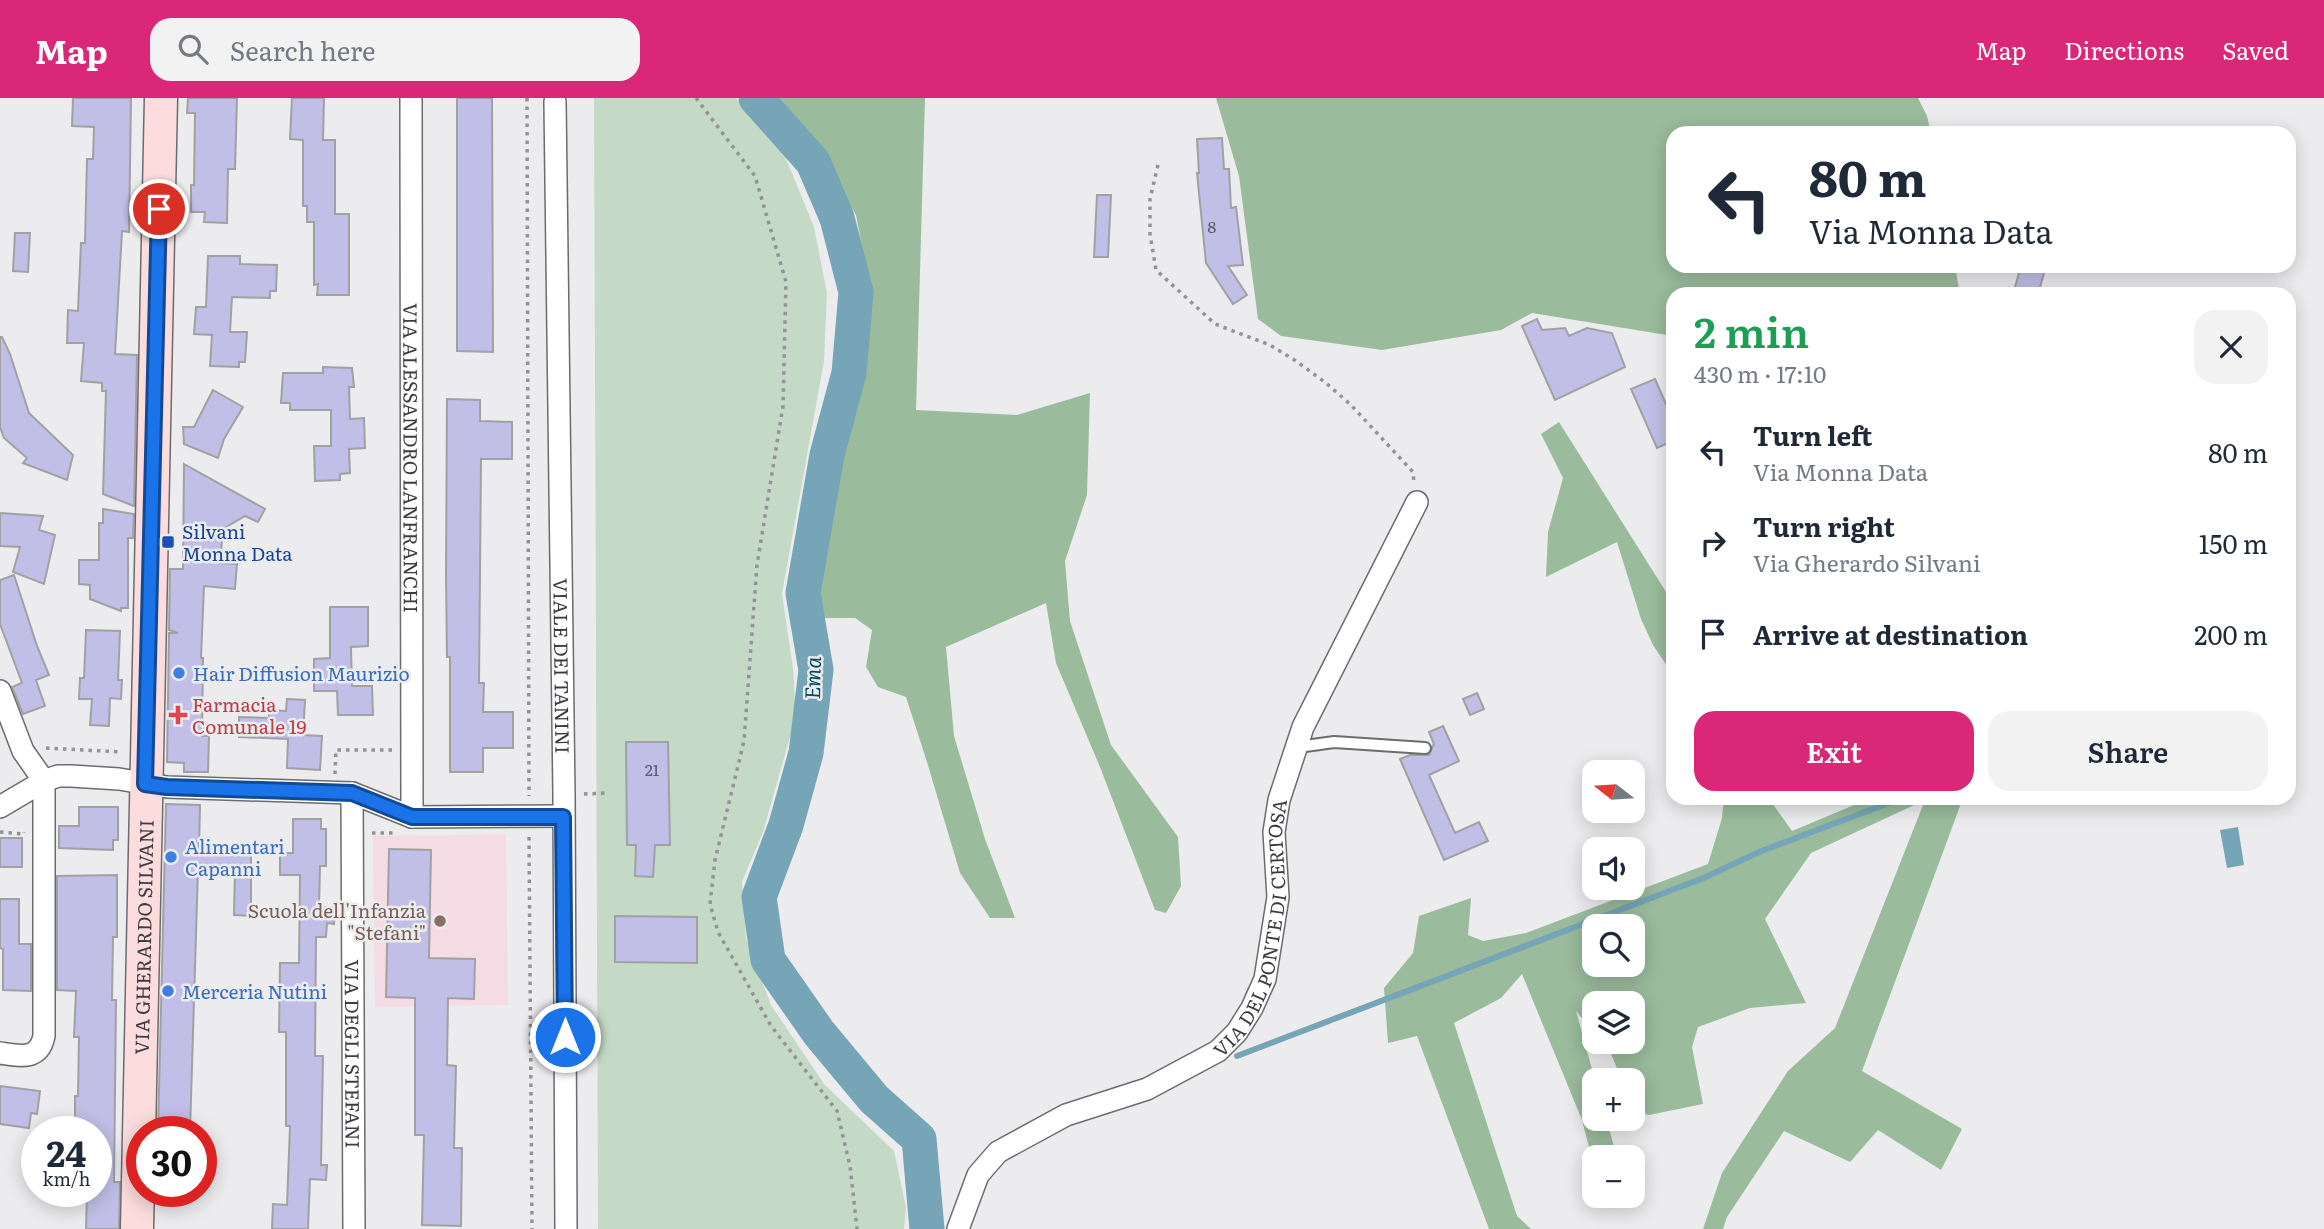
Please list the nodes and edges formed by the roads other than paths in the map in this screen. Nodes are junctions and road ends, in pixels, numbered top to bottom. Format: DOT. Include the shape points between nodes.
graph roads {
  1 [pos="161,98"];
  2 [pos="411,98"];
  3 [pos="555,102"];
  4 [pos="1417,502"];
  5 [pos="0,691"];
  6 [pos="1298,747"];
  7 [pos="1425,748"];
  8 [pos="44,781"];
  9 [pos="145,784"];
  10 [pos="352,793"];
  11 [pos="0,807"];
  12 [pos="412,817"];
  13 [pos="563,817"];
  14 [pos="0,1053"];
  15 [pos="137,1229"];
  16 [pos="354,1229"];
  17 [pos="566,1229"];
  18 [pos="958,1229"];
  1 -- 9 [label="main road, VIA GHERARDO SILVANI"];
  2 -- 12 [label="street, VIA ALESSANDRO LANFRANCHI"];
  3 -- 13 [label="street, VIALE DEI TANINI"];
  4 -- 6 [label="street, VIA DEL PONTE DI CERTOSA" via="1303,727"];
  5 -- 8 [label="street" via="23,751"];
  6 -- 7 [label="lane" via="1334,742"];
  6 -- 18 [label="street, VIA DEL PONTE DI CERTOSA" via="1279,800 1274,832 1278,897 1265,979 1237,1032 1217,1051 1147,1089 1066,1115 998,1152 978,1175"];
  8 -- 9 [label="street" via="71,776"];
  8 -- 11 [label="street"];
  8 -- 14 [label="street" via="44,1036 32,1055"];
  9 -- 10 [label="street"];
  9 -- 15 [label="main road, VIA GHERARDO SILVANI"];
  10 -- 12 [label="street"];
  10 -- 16 [label="street, VIA DEGLI STEFANI"];
  12 -- 13 [label="street"];
  13 -- 17 [label="street, VIALE DEI TANINI"];
}
